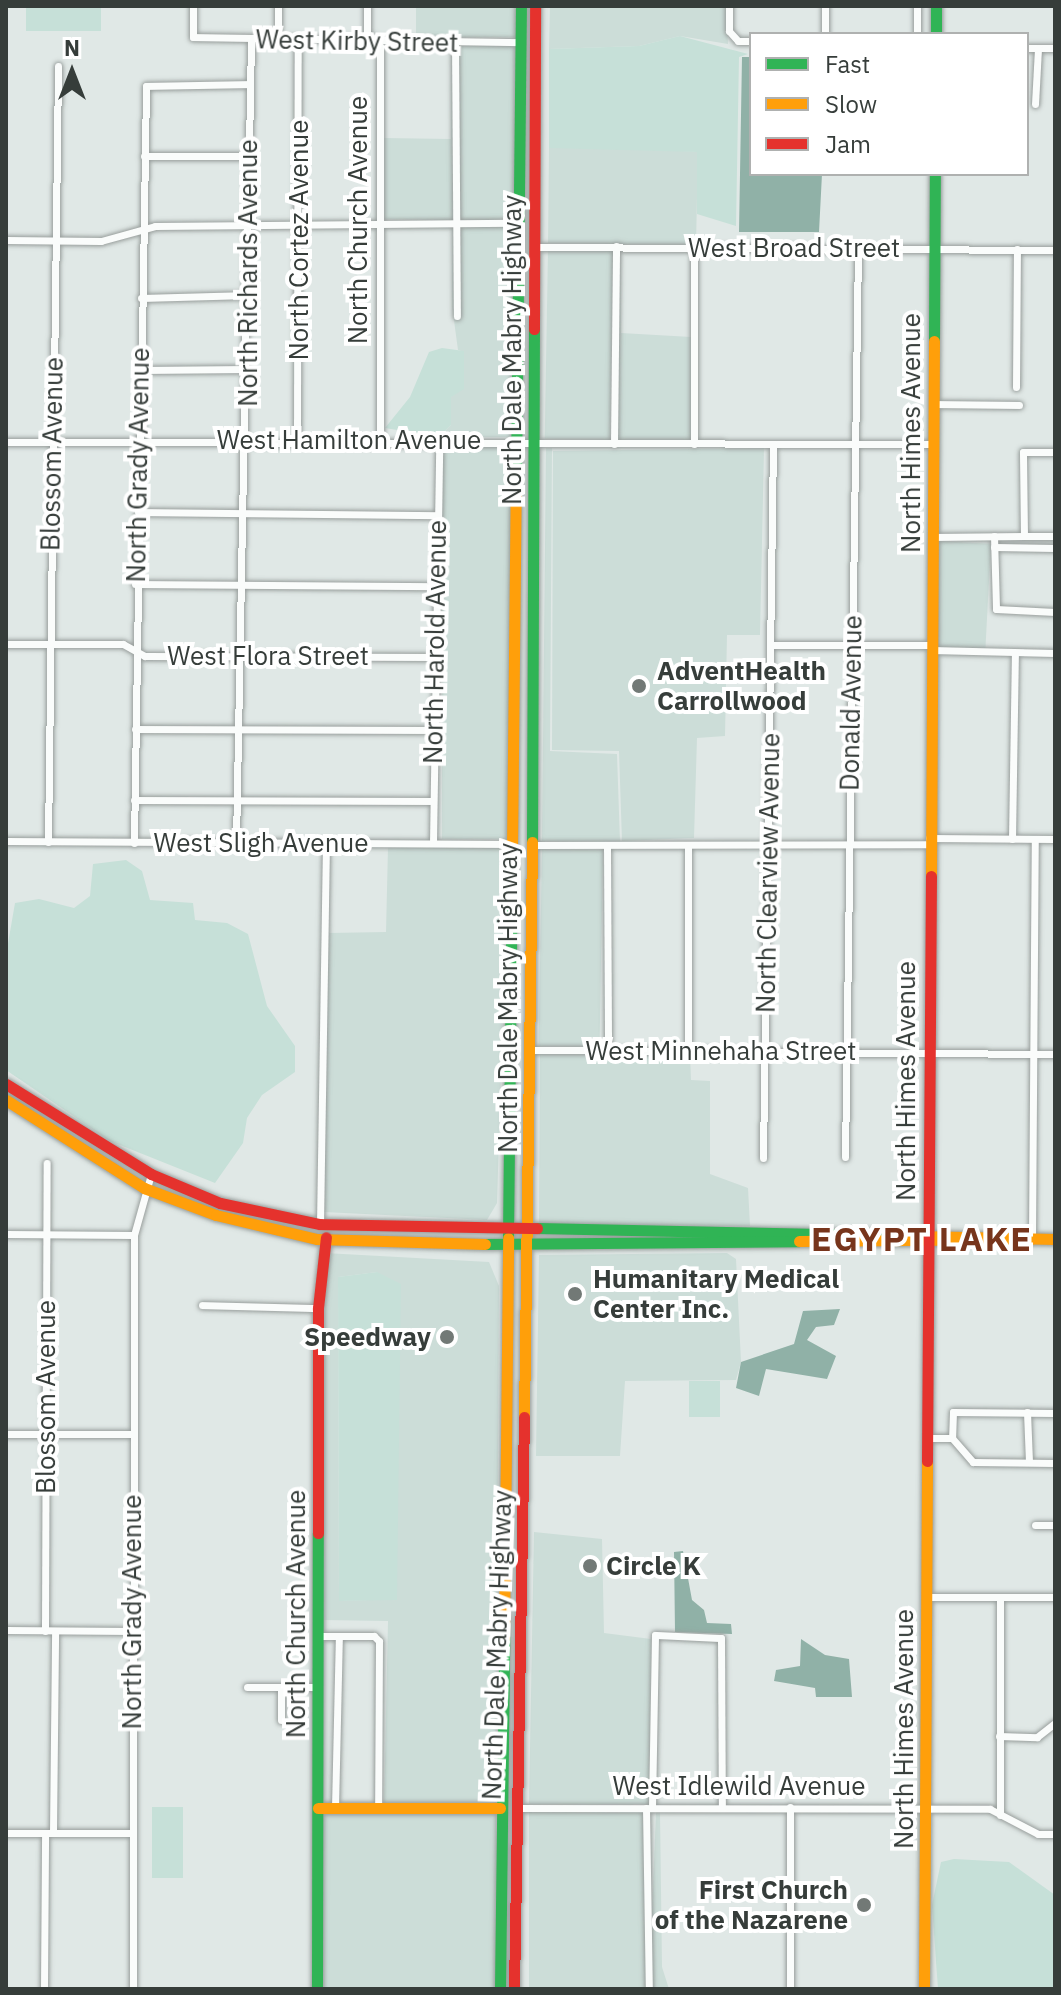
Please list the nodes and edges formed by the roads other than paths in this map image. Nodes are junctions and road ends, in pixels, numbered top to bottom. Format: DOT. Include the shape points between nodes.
graph roads {
  1 [pos="193,6"];
  2 [pos="278,6"];
  3 [pos="367,6"];
  4 [pos="521,6"];
  5 [pos="529,6"];
  6 [pos="535,6"];
  7 [pos="729,6"];
  8 [pos="825,6"];
  9 [pos="917,6"];
  10 [pos="936,6"];
  11 [pos="536,24"];
  12 [pos="825,32"];
  13 [pos="917,32"];
  14 [pos="936,32"];
  15 [pos="251,40"];
  16 [pos="278,40"];
  17 [pos="298,40"];
  18 [pos="374,40"];
  19 [pos="749,41"];
  20 [pos="455,42"];
  21 [pos="521,42"];
  22 [pos="1029,48"];
  23 [pos="1038,48"];
  24 [pos="1055,48"];
  25 [pos="58,66"];
  26 [pos="250,84"];
  27 [pos="1035,104"];
  28 [pos="144,156"];
  29 [pos="248,156"];
  30 [pos="535,156"];
  31 [pos="935,176"];
  32 [pos="301,222"];
  33 [pos="251,223"];
  34 [pos="381,223"];
  35 [pos="519,223"];
  36 [pos="457,224"];
  37 [pos="144,226"];
  38 [pos="6,240"];
  39 [pos="57,241"];
  40 [pos="616,246"];
  41 [pos="534,247"];
  42 [pos="934,248"];
  43 [pos="694,249"];
  44 [pos="1017,249"];
  45 [pos="858,250"];
  46 [pos="1055,250"];
  47 [pos="249,295"];
  48 [pos="141,298"];
  49 [pos="457,316"];
  50 [pos="534,324"];
  51 [pos="248,369"];
  52 [pos="141,370"];
  53 [pos="1016,387"];
  54 [pos="933,404"];
  55 [pos="1019,405"];
  56 [pos="138,439"];
  57 [pos="247,439"];
  58 [pos="380,440"];
  59 [pos="297,441"];
  60 [pos="439,441"];
  61 [pos="519,441"];
  62 [pos="6,442"];
  63 [pos="52,442"];
  64 [pos="533,444"];
  65 [pos="614,444"];
  66 [pos="694,444"];
  67 [pos="773,444"];
  68 [pos="852,444"];
  69 [pos="932,444"];
  70 [pos="1055,452"];
  71 [pos="245,511"];
  72 [pos="138,512"];
  73 [pos="437,515"];
  74 [pos="518,536"];
  75 [pos="994,536"];
  76 [pos="1024,536"];
  77 [pos="1055,536"];
  78 [pos="932,537"];
  79 [pos="994,547"];
  80 [pos="1055,548"];
  81 [pos="135,584"];
  82 [pos="243,585"];
  83 [pos="437,586"];
  84 [pos="532,588"];
  85 [pos="518,610"];
  86 [pos="1055,612"];
  87 [pos="6,644"];
  88 [pos="49,645"];
  89 [pos="771,645"];
  90 [pos="852,645"];
  91 [pos="931,648"];
  92 [pos="135,650"];
  93 [pos="1015,653"];
  94 [pos="1055,653"];
  95 [pos="242,655"];
  96 [pos="438,657"];
  97 [pos="517,727"];
  98 [pos="135,729"];
  99 [pos="241,729"];
  100 [pos="434,730"];
  101 [pos="531,738"];
  102 [pos="236,799"];
  103 [pos="134,800"];
  104 [pos="433,801"];
  105 [pos="1012,839"];
  106 [pos="1035,839"];
  107 [pos="1055,839"];
  108 [pos="6,841"];
  109 [pos="929,841"];
  110 [pos="48,842"];
  111 [pos="134,843"];
  112 [pos="236,843"];
  113 [pos="326,843"];
  114 [pos="433,843"];
  115 [pos="849,843"];
  116 [pos="517,844"];
  117 [pos="531,845"];
  118 [pos="607,846"];
  119 [pos="688,846"];
  120 [pos="766,846"];
  121 [pos="530,974"];
  122 [pos="531,1050"];
  123 [pos="608,1051"];
  124 [pos="688,1051"];
  125 [pos="764,1051"];
  126 [pos="846,1052"];
  127 [pos="929,1052"];
  128 [pos="1034,1054"];
  129 [pos="1055,1054"];
  130 [pos="6,1084"];
  131 [pos="6,1100"];
  132 [pos="845,1157"];
  133 [pos="763,1158"];
  134 [pos="47,1163"];
  135 [pos="151,1174"];
  136 [pos="144,1188"];
  137 [pos="248,1223"];
  138 [pos="320,1224"];
  139 [pos="509,1227"];
  140 [pos="529,1228"];
  141 [pos="392,1229"];
  142 [pos="6,1234"];
  143 [pos="47,1234"];
  144 [pos="134,1235"];
  145 [pos="927,1239"];
  146 [pos="1032,1239"];
  147 [pos="1055,1239"];
  148 [pos="321,1240"];
  149 [pos="528,1242"];
  150 [pos="509,1243"];
  151 [pos="202,1305"];
  152 [pos="318,1308"];
  153 [pos="1027,1412"];
  154 [pos="1055,1413"];
  155 [pos="505,1431"];
  156 [pos="6,1434"];
  157 [pos="46,1434"];
  158 [pos="130,1434"];
  159 [pos="927,1438"];
  160 [pos="952,1438"];
  161 [pos="1029,1462"];
  162 [pos="1055,1463"];
  163 [pos="524,1469"];
  164 [pos="505,1473"];
  165 [pos="1035,1525"];
  166 [pos="1055,1525"];
  167 [pos="520,1578"];
  168 [pos="927,1597"];
  169 [pos="1055,1597"];
  170 [pos="1000,1598"];
  171 [pos="503,1619"];
  172 [pos="6,1630"];
  173 [pos="45,1631"];
  174 [pos="55,1631"];
  175 [pos="133,1631"];
  176 [pos="318,1636"];
  177 [pos="339,1636"];
  178 [pos="517,1648"];
  179 [pos="502,1684"];
  180 [pos="247,1687"];
  181 [pos="281,1687"];
  182 [pos="317,1687"];
  183 [pos="516,1711"];
  184 [pos="281,1720"];
  185 [pos="1055,1723"];
  186 [pos="999,1736"];
  187 [pos="501,1772"];
  188 [pos="790,1807"];
  189 [pos="318,1808"];
  190 [pos="335,1808"];
  191 [pos="378,1808"];
  192 [pos="500,1808"];
  193 [pos="514,1808"];
  194 [pos="649,1808"];
  195 [pos="722,1808"];
  196 [pos="926,1809"];
  197 [pos="1000,1815"];
  198 [pos="6,1833"];
  199 [pos="49,1833"];
  200 [pos="133,1833"];
  201 [pos="1055,1834"];
  202 [pos="514,1884"];
  203 [pos="500,1885"];
  204 [pos="513,1959"];
  205 [pos="44,1989"];
  206 [pos="133,1989"];
  207 [pos="317,1989"];
  208 [pos="500,1989"];
  209 [pos="514,1989"];
  210 [pos="649,1989"];
  211 [pos="790,1989"];
  212 [pos="924,1989"];
  1 -- 15 [label="street, West Kirby Street" via="193,37"];
  2 -- 16 [label="street"];
  3 -- 18 [label="street, North Church Avenue" via="367,33"];
  4 -- 21 [label="main road, North Dale Mabry Highway"];
  5 -- 11 [label="main road"];
  6 -- 11 [label="main road, North Dale Mabry Highway"];
  7 -- 19 [label="street" via="729,31 738,41"];
  8 -- 12 [label="street"];
  9 -- 13 [label="street"];
  10 -- 14 [label="main road"];
  11 -- 30 [label="main road, North Dale Mabry Highway"];
  15 -- 16 [label="street, West Kirby Street"];
  15 -- 26 [label="street, North Richards Avenue"];
  16 -- 17 [label="street, West Kirby Street"];
  17 -- 18 [label="street, West Kirby Street"];
  17 -- 32 [label="street, North Cortez Avenue"];
  18 -- 20 [label="street, West Kirby Street"];
  18 -- 34 [label="street, North Church Avenue" via="380,46"];
  20 -- 21 [label="street, West Kirby Street"];
  20 -- 36 [label="street"];
  21 -- 30 [label="main road" via="528,57 528,144"];
  21 -- 35 [label="main road, North Dale Mabry Highway"];
  22 -- 23 [label="street"];
  23 -- 24 [label="street"];
  23 -- 27 [label="street"];
  25 -- 39 [label="street, Blossom Avenue"];
  26 -- 28 [label="street, North Grady Avenue" via="146,86"];
  26 -- 29 [label="street, North Richards Avenue"];
  28 -- 29 [label="street"];
  28 -- 37 [label="street, North Grady Avenue"];
  29 -- 33 [label="street, North Richards Avenue"];
  30 -- 41 [label="main road, North Dale Mabry Highway"];
  31 -- 42 [label="main road, North Himes Avenue"];
  32 -- 33 [label="street"];
  32 -- 34 [label="street"];
  32 -- 59 [label="street, North Cortez Avenue"];
  33 -- 37 [label="street"];
  33 -- 47 [label="street, North Richards Avenue"];
  34 -- 36 [label="street"];
  34 -- 58 [label="street, North Church Avenue"];
  35 -- 36 [label="street"];
  35 -- 50 [label="main road" via="528,241 526,306"];
  35 -- 61 [label="main road, North Dale Mabry Highway"];
  36 -- 49 [label="street"];
  37 -- 39 [label="street" via="101,241"];
  37 -- 48 [label="street, North Grady Avenue"];
  38 -- 39 [label="street"];
  39 -- 63 [label="street, Blossom Avenue"];
  40 -- 41 [label="street, West Broad Street"];
  40 -- 43 [label="street, West Broad Street"];
  40 -- 65 [label="street"];
  41 -- 50 [label="main road, North Dale Mabry Highway"];
  42 -- 44 [label="street, West Broad Street"];
  42 -- 45 [label="street, West Broad Street"];
  42 -- 54 [label="main road, North Himes Avenue"];
  43 -- 45 [label="street, West Broad Street"];
  43 -- 66 [label="street"];
  44 -- 46 [label="street, West Broad Street"];
  44 -- 53 [label="street"];
  45 -- 68 [label="street, Donald Avenue"];
  47 -- 48 [label="street"];
  47 -- 51 [label="street, North Richards Avenue"];
  48 -- 52 [label="street, North Grady Avenue"];
  50 -- 64 [label="main road, North Dale Mabry Highway"];
  51 -- 52 [label="street"];
  51 -- 57 [label="street, North Richards Avenue"];
  52 -- 56 [label="street, North Grady Avenue"];
  54 -- 55 [label="street"];
  54 -- 69 [label="main road, North Himes Avenue"];
  56 -- 57 [label="street, West Hamilton Avenue"];
  56 -- 63 [label="street, West Hamilton Avenue"];
  56 -- 72 [label="street, North Grady Avenue"];
  57 -- 59 [label="street, West Hamilton Avenue"];
  57 -- 71 [label="street, North Richards Avenue"];
  58 -- 59 [label="street, West Hamilton Avenue"];
  58 -- 60 [label="street, West Hamilton Avenue"];
  60 -- 61 [label="street, West Hamilton Avenue"];
  60 -- 73 [label="street, North Harold Avenue"];
  61 -- 64 [label="street, West Hamilton Avenue"];
  61 -- 74 [label="main road, North Dale Mabry Highway"];
  62 -- 63 [label="street, West Hamilton Avenue"];
  63 -- 88 [label="street, Blossom Avenue"];
  64 -- 65 [label="street, West Hamilton Avenue"];
  64 -- 84 [label="main road, North Dale Mabry Highway"];
  65 -- 66 [label="street, West Hamilton Avenue"];
  66 -- 67 [label="street, West Hamilton Avenue"];
  67 -- 68 [label="street, West Hamilton Avenue"];
  67 -- 89 [label="street, North Clearview Avenue"];
  68 -- 69 [label="street, West Hamilton Avenue"];
  68 -- 90 [label="street, Donald Avenue"];
  69 -- 78 [label="main road, North Himes Avenue"];
  70 -- 76 [label="street" via="1023,452"];
  71 -- 72 [label="street"];
  71 -- 73 [label="street"];
  71 -- 82 [label="street, North Richards Avenue"];
  72 -- 81 [label="street, North Grady Avenue"];
  73 -- 83 [label="street, North Harold Avenue"];
  74 -- 84 [label="main road"];
  74 -- 85 [label="main road, North Dale Mabry Highway"];
  75 -- 76 [label="street"];
  75 -- 78 [label="street"];
  75 -- 79 [label="street"];
  76 -- 77 [label="street"];
  78 -- 91 [label="main road, North Himes Avenue"];
  79 -- 80 [label="street"];
  79 -- 86 [label="street" via="999,612"];
  81 -- 82 [label="street"];
  81 -- 92 [label="street, North Grady Avenue"];
  82 -- 83 [label="street"];
  82 -- 95 [label="street, North Richards Avenue"];
  83 -- 96 [label="street, North Harold Avenue"];
  84 -- 101 [label="main road, North Dale Mabry Highway"];
  85 -- 97 [label="main road, North Dale Mabry Highway"];
  85 -- 101 [label="main road" via="525,628 524,722"];
  87 -- 88 [label="street, West Flora Street"];
  88 -- 92 [label="street, West Flora Street" via="123,644"];
  88 -- 110 [label="street, Blossom Avenue"];
  89 -- 90 [label="street"];
  89 -- 120 [label="street, North Clearview Avenue"];
  90 -- 91 [label="street"];
  90 -- 115 [label="street, Donald Avenue"];
  91 -- 93 [label="street"];
  91 -- 109 [label="main road, North Himes Avenue"];
  92 -- 95 [label="street, West Flora Street" via="145,656"];
  92 -- 98 [label="street, North Grady Avenue"];
  93 -- 94 [label="street"];
  93 -- 105 [label="street"];
  95 -- 96 [label="street, West Flora Street"];
  95 -- 99 [label="street, North Richards Avenue"];
  96 -- 100 [label="street, North Harold Avenue"];
  97 -- 116 [label="main road, North Dale Mabry Highway"];
  97 -- 117 [label="main road" via="523,826"];
  98 -- 99 [label="street"];
  98 -- 103 [label="street, North Grady Avenue"];
  99 -- 100 [label="street"];
  99 -- 102 [label="street, North Richards Avenue"];
  100 -- 104 [label="street, North Harold Avenue"];
  101 -- 117 [label="main road, North Dale Mabry Highway"];
  102 -- 103 [label="street"];
  102 -- 104 [label="street"];
  102 -- 112 [label="street, North Richards Avenue"];
  103 -- 111 [label="street, North Grady Avenue"];
  104 -- 114 [label="street, North Harold Avenue"];
  105 -- 106 [label="street"];
  105 -- 109 [label="street"];
  106 -- 107 [label="street"];
  106 -- 128 [label="street"];
  108 -- 110 [label="street, West Sligh Avenue"];
  109 -- 115 [label="street"];
  109 -- 127 [label="main road, North Himes Avenue"];
  110 -- 111 [label="street, West Sligh Avenue"];
  111 -- 112 [label="street, West Sligh Avenue"];
  112 -- 113 [label="street, West Sligh Avenue"];
  113 -- 114 [label="street, West Sligh Avenue"];
  113 -- 138 [label="street"];
  114 -- 116 [label="street, West Sligh Avenue"];
  115 -- 120 [label="street"];
  115 -- 126 [label="street, Donald Avenue"];
  116 -- 121 [label="main road" via="524,864 524,960"];
  116 -- 139 [label="main road, North Dale Mabry Highway"];
  117 -- 118 [label="street"];
  117 -- 121 [label="main road, North Dale Mabry Highway"];
  118 -- 119 [label="street"];
  118 -- 123 [label="street"];
  119 -- 120 [label="street"];
  119 -- 124 [label="street"];
  120 -- 125 [label="street, North Clearview Avenue"];
  121 -- 122 [label="main road, North Dale Mabry Highway"];
  122 -- 123 [label="street, West Minnehaha Street"];
  122 -- 140 [label="main road, North Dale Mabry Highway"];
  123 -- 124 [label="street, West Minnehaha Street"];
  124 -- 125 [label="street, West Minnehaha Street"];
  125 -- 126 [label="street, West Minnehaha Street"];
  125 -- 133 [label="street, North Clearview Avenue"];
  126 -- 127 [label="street, West Minnehaha Street"];
  126 -- 132 [label="street, Donald Avenue"];
  127 -- 128 [label="street, West Minnehaha Street"];
  127 -- 145 [label="main road, North Himes Avenue"];
  128 -- 129 [label="street, West Minnehaha Street"];
  128 -- 146 [label="street"];
  130 -- 135 [label="main road"];
  131 -- 136 [label="main road"];
  134 -- 143 [label="street, Blossom Avenue"];
  135 -- 136 [label="street, North Grady Avenue"];
  135 -- 138 [label="main road" via="220,1203"];
  136 -- 137 [label="main road"];
  136 -- 144 [label="street, North Grady Avenue"];
  137 -- 138 [label="main road" via="303,1229"];
  137 -- 148 [label="main road"];
  138 -- 141 [label="main road"];
  139 -- 140 [label="main road"];
  139 -- 141 [label="main road"];
  139 -- 150 [label="main road, North Dale Mabry Highway"];
  140 -- 145 [label="main road"];
  140 -- 149 [label="main road, North Dale Mabry Highway"];
  141 -- 148 [label="main road"];
  142 -- 143 [label="street"];
  143 -- 144 [label="street"];
  143 -- 157 [label="street, Blossom Avenue"];
  144 -- 158 [label="street, North Grady Avenue"];
  145 -- 146 [label="main road"];
  145 -- 149 [label="main road"];
  145 -- 159 [label="main road, North Himes Avenue"];
  146 -- 147 [label="main road"];
  148 -- 150 [label="main road"];
  148 -- 152 [label="main road, North Church Avenue"];
  149 -- 150 [label="main road"];
  149 -- 163 [label="main road, North Dale Mabry Highway"];
  150 -- 155 [label="main road, North Dale Mabry Highway"];
  151 -- 152 [label="street"];
  152 -- 176 [label="main road, North Church Avenue"];
  153 -- 154 [label="street"];
  153 -- 160 [label="street" via="953,1412"];
  153 -- 161 [label="street"];
  155 -- 163 [label="main road"];
  155 -- 164 [label="main road, North Dale Mabry Highway"];
  156 -- 157 [label="street"];
  157 -- 158 [label="street"];
  157 -- 173 [label="street, Blossom Avenue"];
  158 -- 175 [label="street, North Grady Avenue"];
  159 -- 160 [label="street"];
  159 -- 168 [label="main road, North Himes Avenue"];
  160 -- 161 [label="street" via="973,1462"];
  161 -- 162 [label="street"];
  163 -- 167 [label="main road, North Dale Mabry Highway"];
  164 -- 167 [label="main road" via="513,1487 512,1553"];
  164 -- 171 [label="main road, North Dale Mabry Highway"];
  165 -- 166 [label="street"];
  167 -- 178 [label="main road, North Dale Mabry Highway"];
  168 -- 170 [label="street"];
  168 -- 196 [label="main road, North Himes Avenue"];
  169 -- 170 [label="street"];
  170 -- 186 [label="street"];
  171 -- 178 [label="main road"];
  171 -- 179 [label="main road, North Dale Mabry Highway"];
  172 -- 173 [label="street"];
  173 -- 174 [label="street"];
  174 -- 175 [label="street"];
  174 -- 199 [label="street"];
  175 -- 200 [label="street, North Grady Avenue"];
  176 -- 177 [label="street"];
  176 -- 182 [label="main road, North Church Avenue"];
  177 -- 190 [label="street"];
  177 -- 191 [label="street" via="376,1637"];
  178 -- 183 [label="main road, North Dale Mabry Highway"];
  179 -- 183 [label="main road"];
  179 -- 187 [label="main road, North Dale Mabry Highway"];
  180 -- 181 [label="street"];
  181 -- 182 [label="street"];
  181 -- 184 [label="street"];
  182 -- 189 [label="main road, North Church Avenue"];
  183 -- 193 [label="main road, North Dale Mabry Highway"];
  185 -- 186 [label="street" via="1037,1737"];
  186 -- 197 [label="street"];
  187 -- 192 [label="main road, North Dale Mabry Highway"];
  187 -- 193 [label="main road"];
  188 -- 195 [label="street, West Idlewild Avenue"];
  188 -- 196 [label="street, West Idlewild Avenue"];
  188 -- 211 [label="street"];
  189 -- 190 [label="main road"];
  189 -- 207 [label="main road, North Church Avenue"];
  190 -- 191 [label="main road"];
  191 -- 192 [label="main road"];
  192 -- 202 [label="main road"];
  192 -- 203 [label="main road, North Dale Mabry Highway"];
  193 -- 194 [label="street, West Idlewild Avenue"];
  193 -- 202 [label="main road, North Dale Mabry Highway"];
  194 -- 195 [label="street, West Idlewild Avenue"];
  194 -- 195 [label="street" via="655,1635 721,1638"];
  194 -- 210 [label="street"];
  196 -- 197 [label="street, West Idlewild Avenue"];
  196 -- 212 [label="main road, North Himes Avenue"];
  197 -- 201 [label="street, West Idlewild Avenue" via="1038,1834"];
  198 -- 199 [label="street"];
  199 -- 200 [label="street"];
  199 -- 205 [label="street"];
  200 -- 206 [label="street, North Grady Avenue"];
  202 -- 204 [label="main road, North Dale Mabry Highway"];
  203 -- 204 [label="main road" via="506,1949"];
  203 -- 208 [label="main road, North Dale Mabry Highway"];
  204 -- 209 [label="main road, North Dale Mabry Highway"];
}
